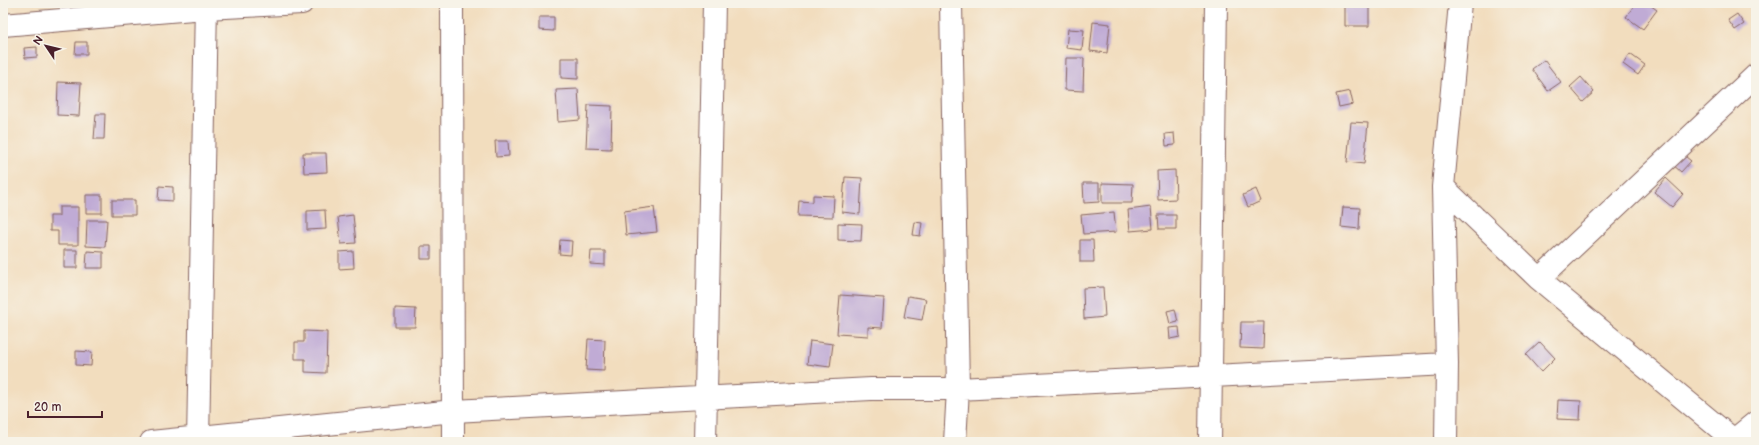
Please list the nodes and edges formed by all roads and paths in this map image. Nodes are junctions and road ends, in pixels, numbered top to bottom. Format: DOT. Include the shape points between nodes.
graph roads {
  1 [pos="302,3"];
  2 [pos="452,3"];
  3 [pos="714,3"];
  4 [pos="951,3"];
  5 [pos="1216,3"];
  6 [pos="1460,3"];
  7 [pos="206,5"];
  8 [pos="3,24"];
  9 [pos="1756,75"];
  10 [pos="1444,187"];
  11 [pos="1539,279"];
  12 [pos="1447,364"];
  13 [pos="1211,375"];
  14 [pos="958,389"];
  15 [pos="704,399"];
  16 [pos="454,411"];
  17 [pos="1756,422"];
  18 [pos="198,440"];
  19 [pos="1734,441"];
  20 [pos="151,442"];
  21 [pos="453,442"];
  22 [pos="705,442"];
  23 [pos="955,442"];
  24 [pos="1210,442"];
  25 [pos="1446,442"];
  1 -- 7 [label="street"];
  2 -- 16 [label="street"];
  3 -- 15 [label="street"];
  4 -- 14 [label="street"];
  5 -- 13 [label="street"];
  6 -- 10 [label="street"];
  7 -- 8 [label="street"];
  7 -- 18 [label="street"];
  9 -- 11 [label="street"];
  10 -- 11 [label="street"];
  10 -- 12 [label="street"];
  11 -- 19 [label="street"];
  12 -- 13 [label="street"];
  12 -- 25 [label="street"];
  13 -- 14 [label="street"];
  13 -- 24 [label="street"];
  14 -- 15 [label="street" via="871,389"];
  14 -- 23 [label="street"];
  15 -- 16 [label="street"];
  15 -- 22 [label="street"];
  16 -- 18 [label="street"];
  16 -- 21 [label="street"];
  17 -- 19 [label="street"];
  18 -- 20 [label="street"];
}
